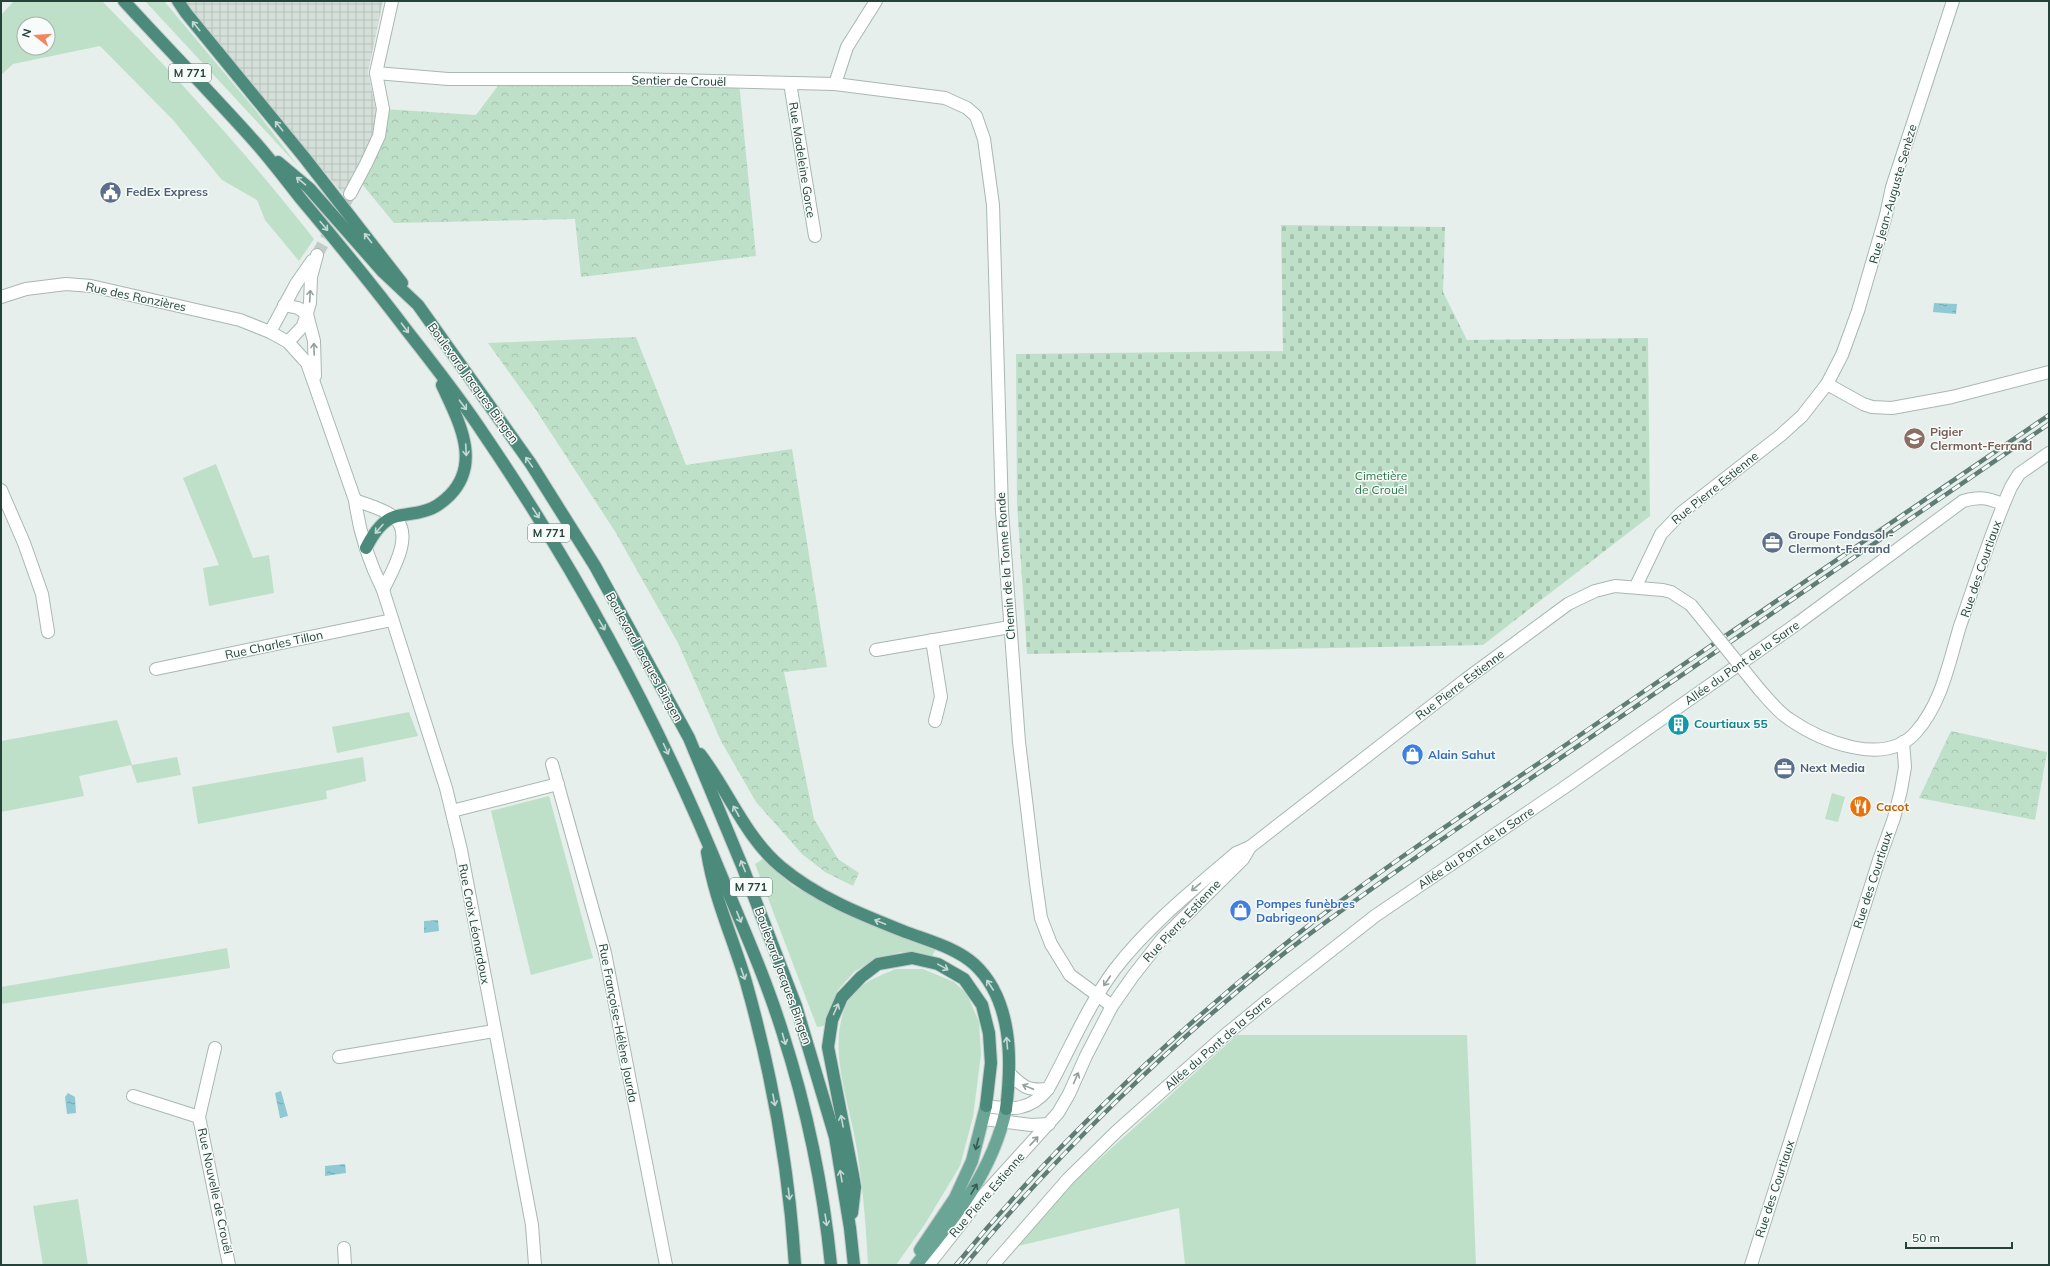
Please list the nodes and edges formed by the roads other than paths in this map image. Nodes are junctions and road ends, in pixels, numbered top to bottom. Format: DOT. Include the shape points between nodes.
graph roads {
  1 [pos="124,1"];
  2 [pos="178,1"];
  3 [pos="392,1"];
  4 [pos="876,1"];
  5 [pos="1953,1"];
  6 [pos="376,73"];
  7 [pos="790,83"];
  8 [pos="835,84"];
  9 [pos="976,116"];
  10 [pos="257,144"];
  11 [pos="350,194"];
  12 [pos="815,236"];
  13 [pos="1,297"];
  14 [pos="284,305"];
  15 [pos="418,305"];
  16 [pos="307,314"];
  17 [pos="270,332"];
  18 [pos="288,342"];
  19 [pos="432,362"];
  20 [pos="2049,372"];
  21 [pos="1827,384"];
  22 [pos="315,385"];
  23 [pos="2049,453"];
  24 [pos="1,490"];
  25 [pos="355,500"];
  26 [pos="2003,504"];
  27 [pos="394,517"];
  28 [pos="366,548"];
  29 [pos="1636,586"];
  30 [pos="383,590"];
  31 [pos="392,620"];
  32 [pos="1010,627"];
  33 [pos="48,632"];
  34 [pos="932,640"];
  35 [pos="876,650"];
  36 [pos="156,669"];
  37 [pos="935,721"];
  38 [pos="689,738"];
  39 [pos="1903,742"];
  40 [pos="552,764"];
  41 [pos="558,784"];
  42 [pos="452,811"];
  43 [pos="703,829"];
  44 [pos="1250,847"];
  45 [pos="1098,995"];
  46 [pos="1112,1006"];
  47 [pos="494,1031"];
  48 [pos="215,1048"];
  49 [pos="339,1057"];
  50 [pos="1010,1074"];
  51 [pos="1048,1089"];
  52 [pos="133,1096"];
  53 [pos="986,1106"];
  54 [pos="1006,1109"];
  55 [pos="199,1116"];
  56 [pos="984,1119"];
  57 [pos="1003,1122"];
  58 [pos="1049,1124"];
  59 [pos="850,1228"];
  60 [pos="344,1248"];
  61 [pos="229,1265"];
  62 [pos="345,1265"];
  63 [pos="535,1265"];
  64 [pos="666,1265"];
  65 [pos="795,1265"];
  66 [pos="831,1265"];
  67 [pos="854,1265"];
  68 [pos="913,1265"];
  69 [pos="916,1265"];
  70 [pos="925,1265"];
  71 [pos="993,1265"];
  72 [pos="1751,1265"];
  1 -- 10 [label="highway, Boulevard Jacques Bingen / M 771"];
  15 -- 2 [label="highway, one-way" via="304,157"];
  3 -- 6 [label="street"];
  4 -- 8 [label="street" via="847,47"];
  5 -- 21 [label="street, Rue Jean-Auguste Senèze" via="1892,187 1858,311 1842,355"];
  6 -- 7 [label="street, Sentier de Crouël" via="448,79 631,79"];
  6 -- 11 [label="street" via="383,109 379,136"];
  7 -- 8 [label="street, Sentier de Crouël"];
  7 -- 12 [label="street, Rue Madeleine Gorce"];
  8 -- 9 [label="street, Sentier de Crouël" via="945,98 967,108"];
  9 -- 32 [label="street, Chemin de la Tonne Ronde" via="984,139 993,205 1001,503"];
  15 -- 10 [label="highway, Boulevard Jacques Bingen / M 771, one-way" via="383,272 309,188"];
  10 -- 19 [label="highway, Boulevard Jacques Bingen / M 771, one-way" via="360,269"];
  13 -- 17 [label="street, Rue des Ronzières" via="26,289 66,284 91,286 240,320"];
  14 -- 16 [label="street" via="298,308"];
  16 -- 14 [label="street, one-way" via="311,277 317,255"];
  14 -- 17 [label="street"];
  38 -- 15 [label="highway, Boulevard Jacques Bingen / M 771, one-way" via="595,566 536,471"];
  16 -- 18 [label="street" via="303,326"];
  22 -- 16 [label="street, Rue Croix Léonardoux, one-way" via="314,342"];
  17 -- 18 [label="street, Rue des Ronzières"];
  18 -- 22 [label="street, Rue Croix Léonardoux" via="307,363"];
  19 -- 27 [label="highway, one-way" via="464,437 467,449 464,471 455,489 436,506 426,511"];
  19 -- 43 [label="highway, Boulevard Jacques Bingen / M 771, one-way" via="482,430 554,542 608,635 649,714"];
  20 -- 21 [label="street" via="1952,397 1892,408 1863,404"];
  21 -- 29 [label="street, Rue Pierre Estienne" via="1802,416 1781,435 1681,513 1661,534"];
  22 -- 25 [label="street, Rue Croix Léonardoux"];
  23 -- 26 [label="street, Rue des Courtiaux" via="2019,474"];
  24 -- 33 [label="street" via="42,594"];
  25 -- 27 [label="street"];
  25 -- 28 [label="street, Rue Croix Léonardoux" via="358,524"];
  26 -- 39 [label="street, Rue des Courtiaux" via="1940,691 1916,733"];
  26 -- 71 [label="street, Allée du Pont de la Sarre" via="1985,497 1963,501 1792,628 1565,788 1375,916 1224,1036 1117,1131 1068,1180"];
  27 -- 28 [label="highway, one-way" via="384,523"];
  27 -- 30 [label="street" via="400,524 403,539 395,565"];
  28 -- 30 [label="street, Rue Croix Léonardoux"];
  29 -- 39 [label="street, bridge" via="1670,592 1691,605 1759,689 1788,718 1812,733 1835,743 1875,750"];
  29 -- 44 [label="street, Rue Pierre Estienne" via="1615,586 1595,591 1563,607"];
  30 -- 31 [label="street, Rue Croix Léonardoux"];
  31 -- 36 [label="street, Rue Charles Tillon"];
  31 -- 42 [label="street, Rue Croix Léonardoux"];
  32 -- 34 [label="street"];
  32 -- 45 [label="street, Chemin de la Tonne Ronde" via="1019,742 1041,918 1051,944 1070,975"];
  34 -- 35 [label="street"];
  34 -- 37 [label="street" via="941,697"];
  50 -- 38 [label="highway, one-way" via="1005,1021 1000,1002 974,964 950,949 820,895 780,866 741,820 716,775"];
  59 -- 38 [label="highway, Boulevard Jacques Bingen / M 771, one-way" via="835,1137 796,1006"];
  39 -- 72 [label="street, Rue des Courtiaux" via="1905,767 1894,818"];
  40 -- 41 [label="street, Rue Françoise-Hélène Jourda"];
  41 -- 42 [label="street"];
  41 -- 64 [label="street, Rue Françoise-Hélène Jourda" via="605,953"];
  42 -- 47 [label="street, Rue Croix Léonardoux"];
  43 -- 65 [label="highway, one-way" via="712,881 746,981 766,1060 784,1155"];
  43 -- 66 [label="highway, Boulevard Jacques Bingen / M 771, one-way" via="785,1039 816,1160 827,1222"];
  44 -- 45 [label="street, Rue Pierre Estienne, one-way" via="1236,853 1169,910 1134,946"];
  44 -- 46 [label="street, Rue Pierre Estienne" via="1242,859 1162,940"];
  45 -- 46 [label="street, Chemin de la Tonne Ronde"];
  45 -- 51 [label="street, Rue Pierre Estienne"];
  58 -- 46 [label="street, Rue Pierre Estienne, one-way" via="1069,1094"];
  47 -- 49 [label="street"];
  47 -- 63 [label="street, Rue Croix Léonardoux" via="532,1225"];
  48 -- 55 [label="street, Rue Nouvelle de Crouël"];
  51 -- 50 [label="street, one-way" via="1035,1090 1022,1086"];
  50 -- 54 [label="highway"];
  51 -- 54 [label="street, Rue Pierre Estienne" via="1040,1099 1030,1105"];
  52 -- 55 [label="street, Rue Nouvelle de Crouël"];
  53 -- 54 [label="street, Rue Pierre Estienne"];
  53 -- 56 [label="main road, Rue Pierre Estienne"];
  59 -- 53 [label="highway, one-way" via="855,1187 828,1047 832,1020 842,997 861,977 878,964 912,958 938,964 964,979 982,1005 990,1033 991,1063"];
  54 -- 57 [label="main road, Rue Pierre Estienne"];
  55 -- 61 [label="street, Rue Nouvelle de Crouël"];
  56 -- 57 [label="street"];
  56 -- 68 [label="main road, Rue Pierre Estienne, one-way" via="972,1161 955,1198 917,1254"];
  57 -- 58 [label="street"];
  69 -- 57 [label="main road, Rue Pierre Estienne, one-way" via="976,1187 997,1143"];
  70 -- 58 [label="street, Rue Pierre Estienne, one-way" via="930,1263 981,1198"];
  59 -- 67 [label="highway, Boulevard Jacques Bingen / M 771"];
  60 -- 62 [label="street"];
}
